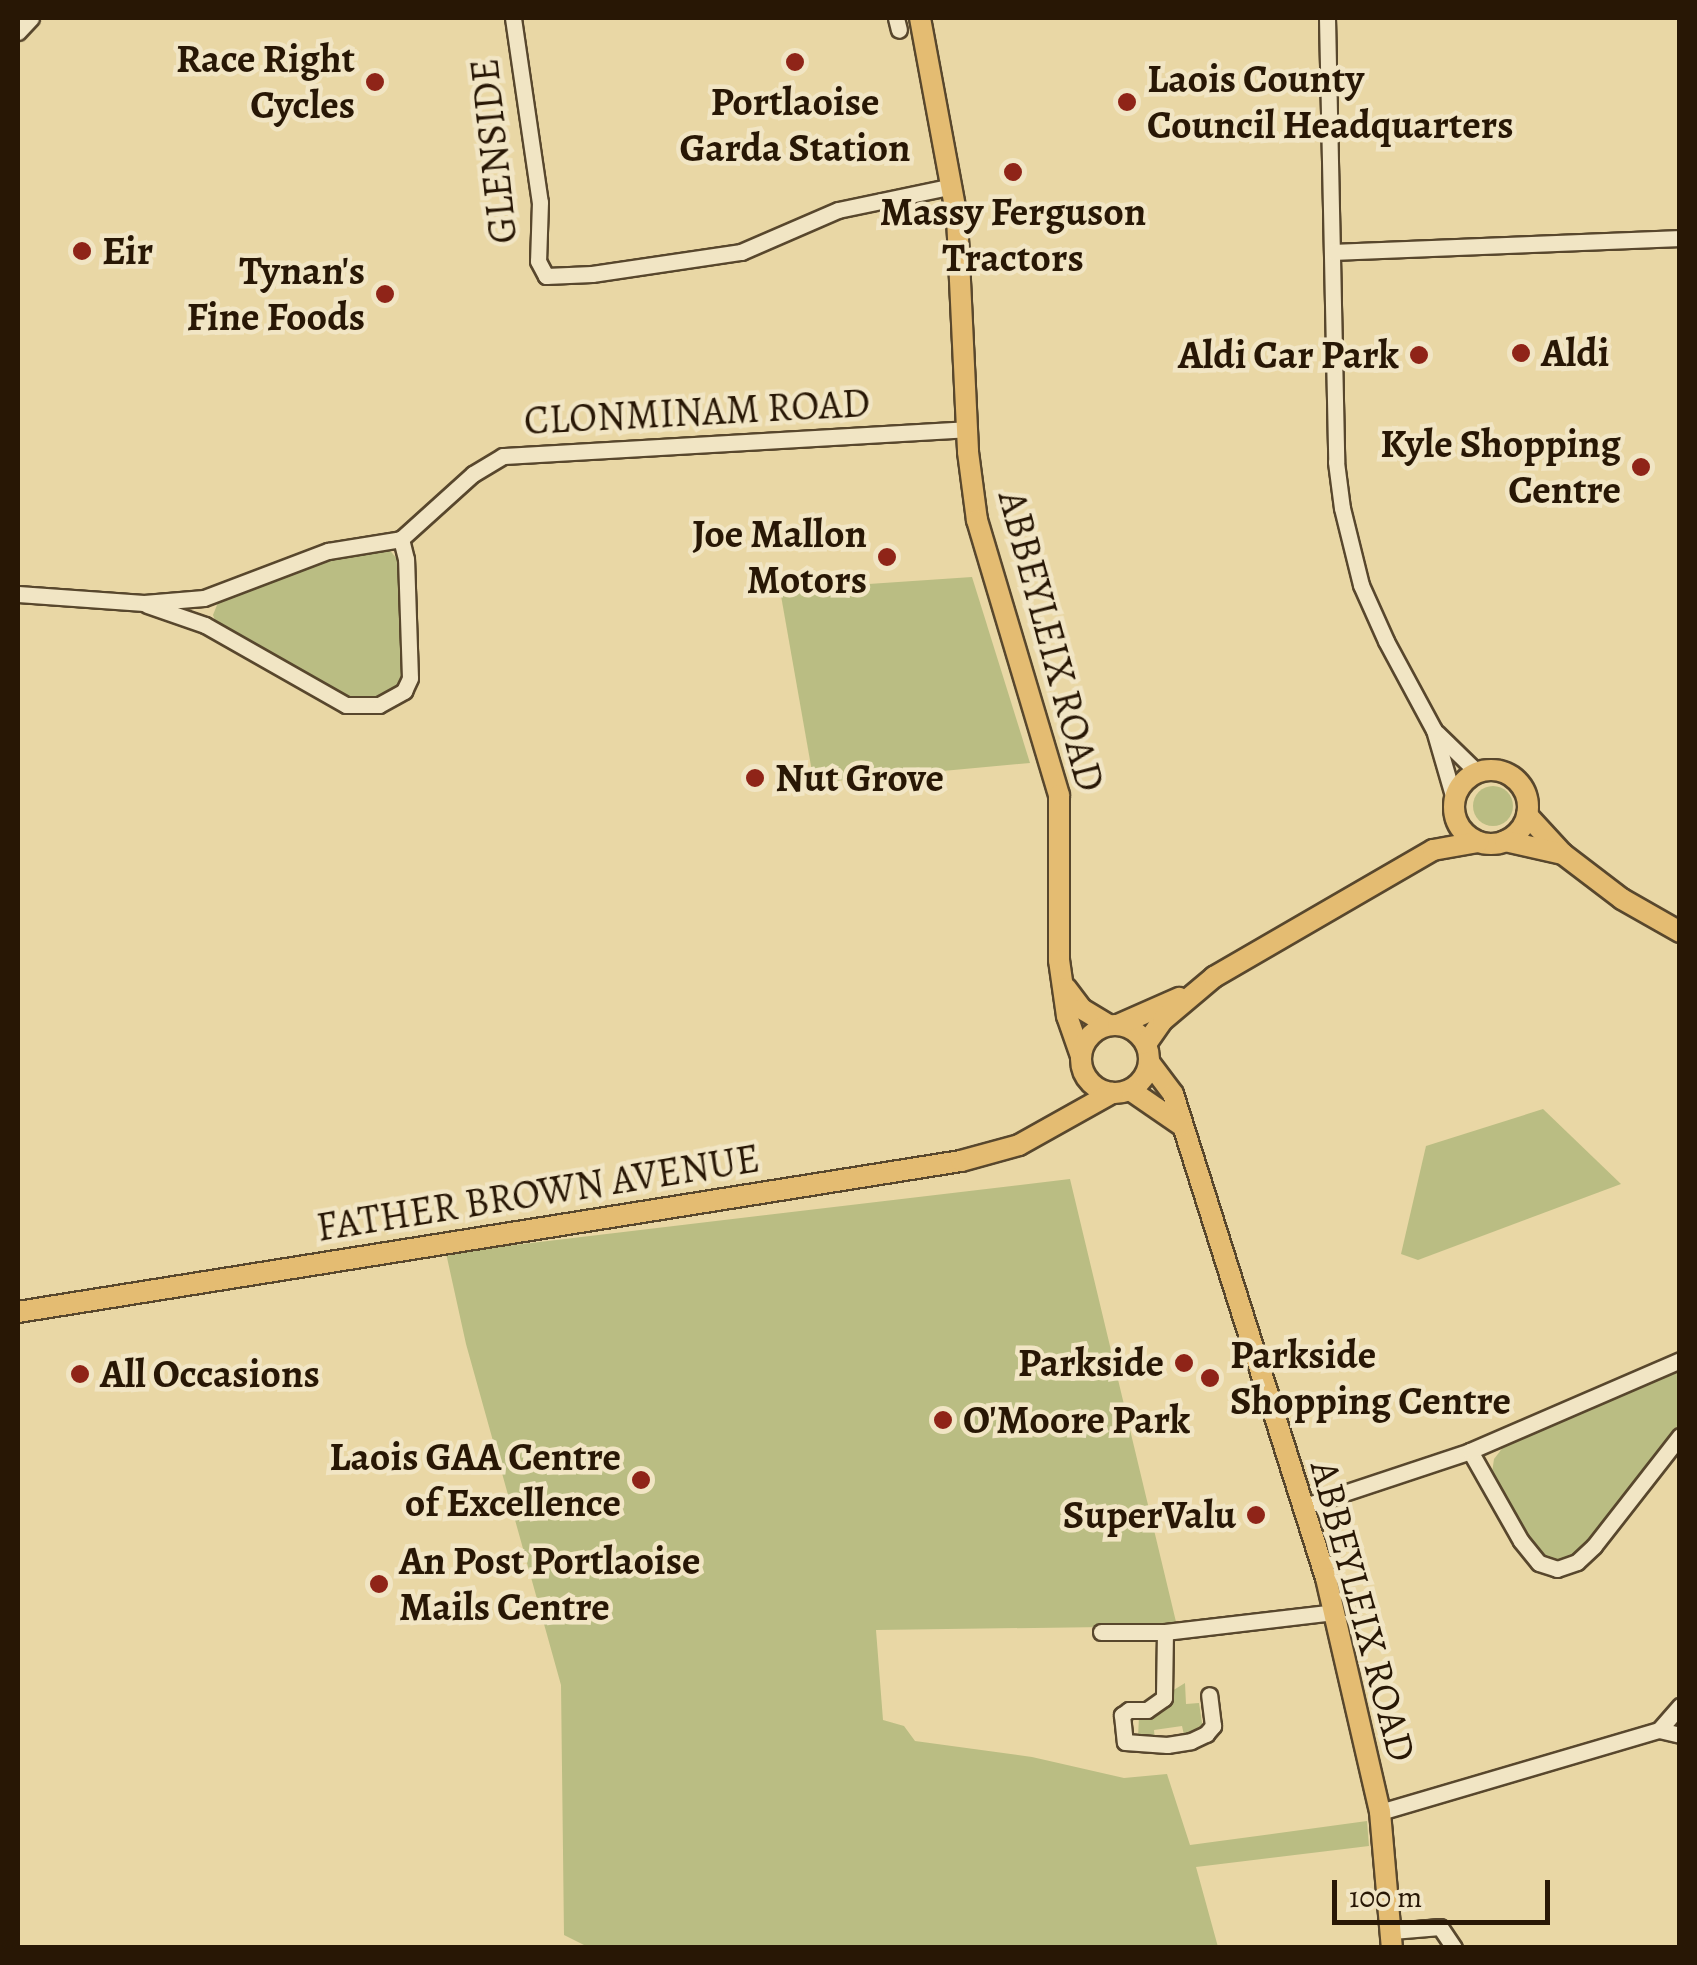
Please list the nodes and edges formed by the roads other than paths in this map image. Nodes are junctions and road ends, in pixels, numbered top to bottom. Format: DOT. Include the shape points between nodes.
graph roads {
  1 [pos="31,18"];
  2 [pos="512,18"];
  3 [pos="920,18"];
  4 [pos="1327,18"];
  5 [pos="18,32"];
  6 [pos="953,186"];
  7 [pos="1680,238"];
  8 [pos="1333,252"];
  9 [pos="967,429"];
  10 [pos="400,539"];
  11 [pos="18,594"];
  12 [pos="204,598"];
  13 [pos="144,603"];
  14 [pos="205,625"];
  15 [pos="1434,730"];
  16 [pos="1477,772"];
  17 [pos="1455,808"];
  18 [pos="1527,816"];
  19 [pos="1478,842"];
  20 [pos="1504,842"];
  21 [pos="1433,850"];
  22 [pos="1563,854"];
  23 [pos="1680,932"];
  24 [pos="1064,986"];
  25 [pos="1190,994"];
  26 [pos="1113,1025"];
  27 [pos="1148,1053"];
  28 [pos="1082,1065"];
  29 [pos="1121,1091"];
  30 [pos="1062,1118"];
  31 [pos="1182,1127"];
  32 [pos="18,1312"];
  33 [pos="1680,1360"];
  34 [pos="1680,1436"];
  35 [pos="1470,1451"];
  36 [pos="1302,1506"];
  37 [pos="1334,1612"];
  38 [pos="1102,1632"];
  39 [pos="1165,1632"];
  40 [pos="1208,1695"];
  41 [pos="1680,1706"];
  42 [pos="1659,1730"];
  43 [pos="1680,1735"];
  44 [pos="1380,1812"];
  45 [pos="1392,1939"];
  46 [pos="1454,1948"];
  1 -- 5 [label="street"];
  2 -- 6 [label="street, GLENSIDE" via="540,202 538,261 546,276 741,252 838,210"];
  3 -- 6 [label="main road, ABBEYLEIX ROAD"];
  4 -- 8 [label="street"];
  6 -- 9 [label="main road, ABBEYLEIX ROAD"];
  7 -- 8 [label="street"];
  8 -- 15 [label="street" via="1340,497 1361,585"];
  9 -- 10 [label="street, CLONMINAM ROAD" via="503,456"];
  9 -- 24 [label="main road, ABBEYLEIX ROAD" via="982,541 1060,795"];
  10 -- 12 [label="street" via="328,550"];
  10 -- 14 [label="street" via="411,664 404,691 393,701 346,705"];
  11 -- 13 [label="street"];
  12 -- 13 [label="street"];
  12 -- 14 [label="street"];
  13 -- 14 [label="street"];
  15 -- 16 [label="street"];
  15 -- 17 [label="street"];
  16 -- 17 [label="main road" via="1462,783"];
  16 -- 18 [label="main road" via="1495,770 1518,782"];
  17 -- 19 [label="main road" via="1464,832"];
  17 -- 21 [label="main road"];
  18 -- 20 [label="main road"];
  18 -- 22 [label="main road"];
  19 -- 20 [label="main road"];
  19 -- 21 [label="main road"];
  20 -- 22 [label="main road"];
  21 -- 25 [label="main road"];
  22 -- 23 [label="main road"];
  24 -- 26 [label="main road" via="1082,1009"];
  24 -- 28 [label="main road, ABBEYLEIX ROAD"];
  25 -- 26 [label="main road"];
  25 -- 27 [label="main road"];
  26 -- 27 [label="main road" via="1134,1031"];
  26 -- 28 [label="main road" via="1092,1033"];
  27 -- 29 [label="main road" via="1143,1078"];
  27 -- 31 [label="main road, ABBEYLEIX ROAD" via="1173,1094"];
  28 -- 29 [label="main road" via="1096,1087"];
  28 -- 30 [label="main road"];
  29 -- 30 [label="main road, FATHER BROWN AVENUE"];
  29 -- 31 [label="main road" via="1159,1106"];
  30 -- 32 [label="main road, FATHER BROWN AVENUE" via="1019,1145 961,1161"];
  31 -- 36 [label="main road, ABBEYLEIX ROAD"];
  33 -- 35 [label="street"];
  34 -- 35 [label="street" via="1594,1546 1557,1570 1539,1562 1521,1541"];
  35 -- 36 [label="street"];
  36 -- 37 [label="main road, ABBEYLEIX ROAD"];
  37 -- 39 [label="street"];
  37 -- 44 [label="main road, ABBEYLEIX ROAD"];
  38 -- 39 [label="street"];
  39 -- 40 [label="street" via="1164,1698 1122,1716 1126,1742 1191,1742 1206,1734 1212,1726"];
  41 -- 42 [label="street"];
  42 -- 43 [label="street"];
  42 -- 44 [label="street"];
  44 -- 45 [label="main road, ABBEYLEIX ROAD"];
  45 -- 46 [label="street" via="1440,1927"];
}
